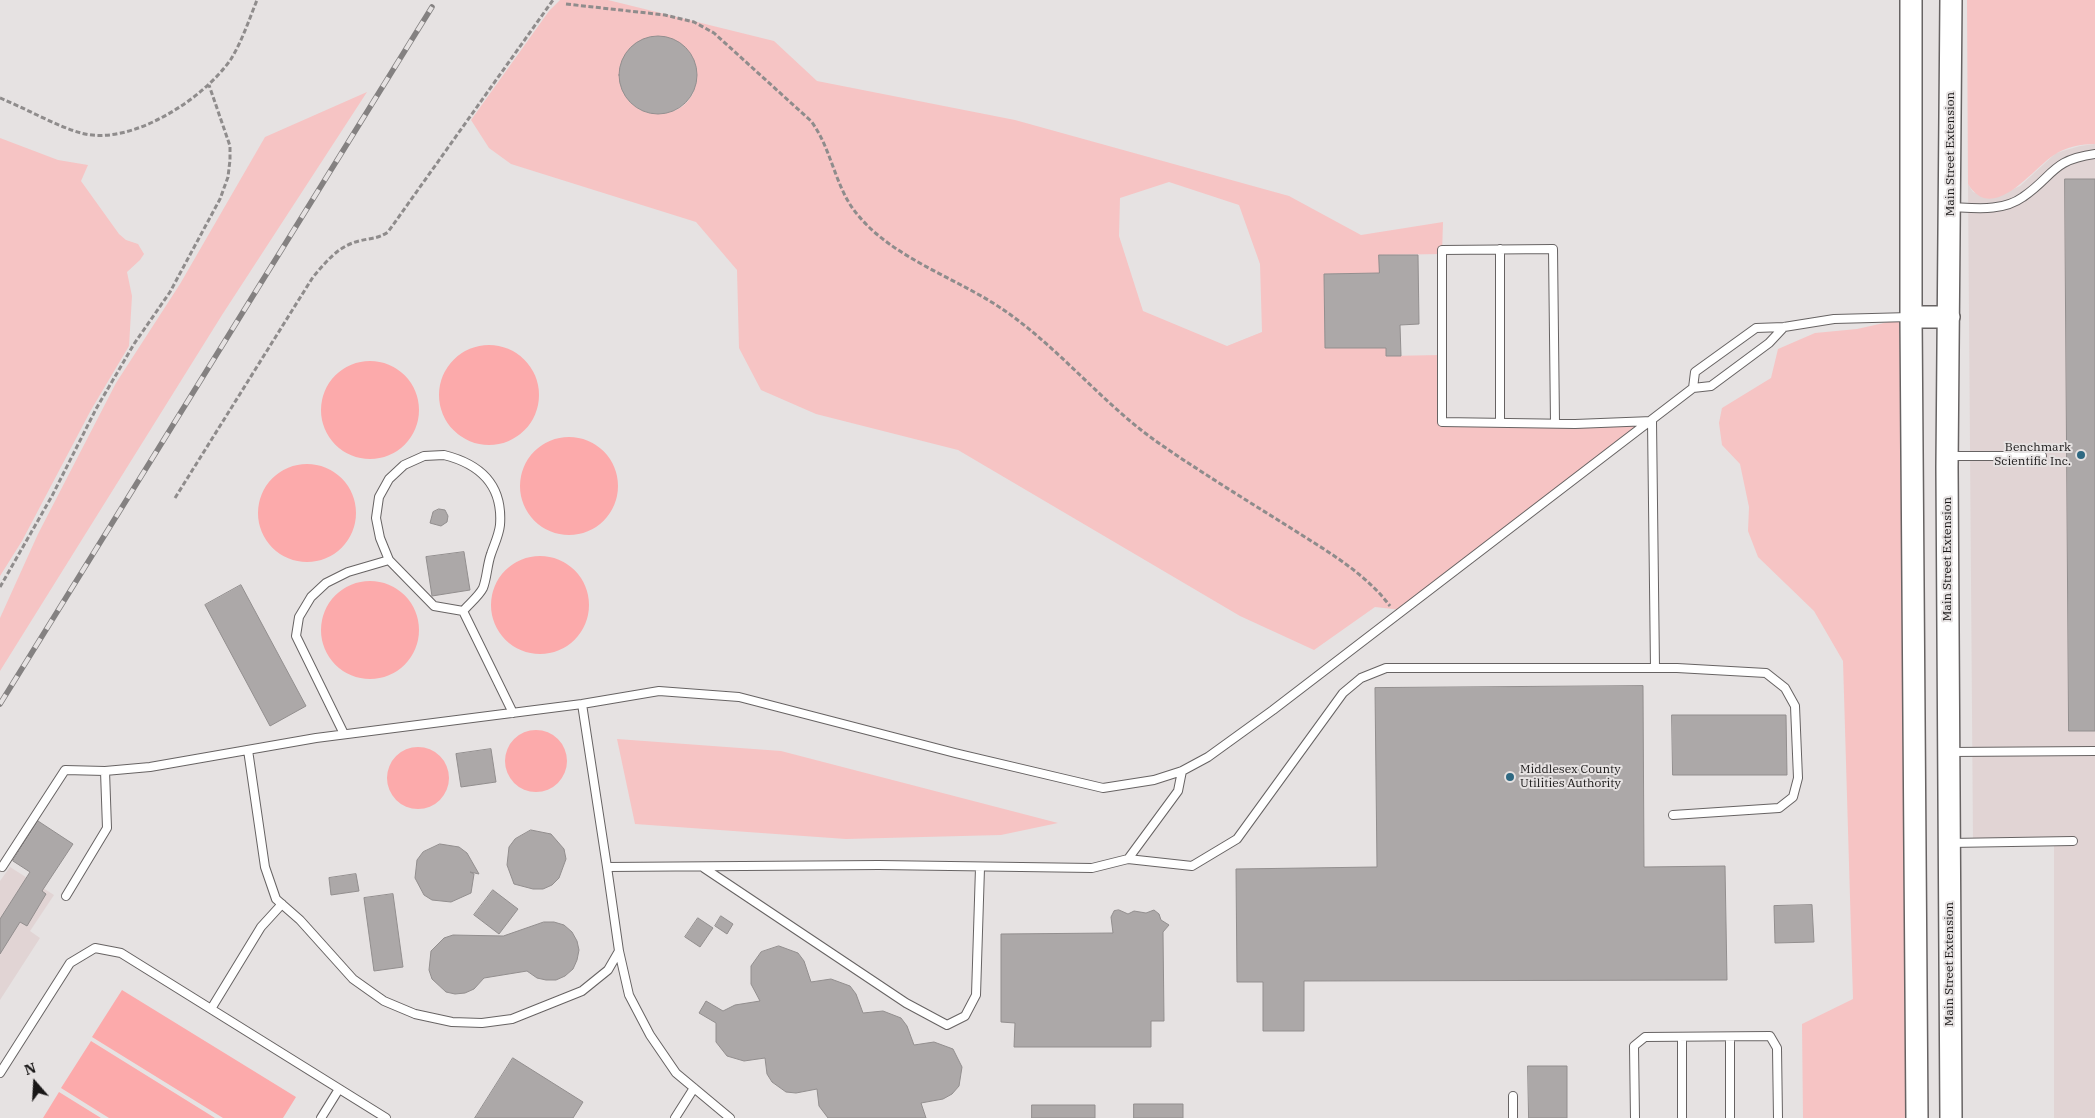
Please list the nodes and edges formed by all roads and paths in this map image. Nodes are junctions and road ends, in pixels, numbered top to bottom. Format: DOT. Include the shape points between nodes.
graph roads {
  1 [pos="257,0"];
  2 [pos="553,0"];
  3 [pos="1911,0"];
  4 [pos="1951,0"];
  5 [pos="566,4"];
  6 [pos="209,85"];
  7 [pos="0,98"];
  8 [pos="2095,154"];
  9 [pos="1951,207"];
  10 [pos="1500,250"];
  11 [pos="1910,317"];
  12 [pos="1949,317"];
  13 [pos="1784,327"];
  14 [pos="1694,388"];
  15 [pos="1652,421"];
  16 [pos="1500,423"];
  17 [pos="1555,423"];
  18 [pos="1947,456"];
  19 [pos="2042,456"];
  20 [pos="175,498"];
  21 [pos="389,560"];
  22 [pos="0,587"];
  23 [pos="463,611"];
  24 [pos="1396,614"];
  25 [pos="1655,668"];
  26 [pos="582,704"];
  27 [pos="514,713"];
  28 [pos="344,734"];
  29 [pos="248,750"];
  30 [pos="2095,751"];
  31 [pos="1949,752"];
  32 [pos="106,771"];
  33 [pos="1182,771"];
  34 [pos="1673,815"];
  35 [pos="2073,841"];
  36 [pos="1949,843"];
  37 [pos="1128,859"];
  38 [pos="2,867"];
  39 [pos="608,867"];
  40 [pos="704,868"];
  41 [pos="980,868"];
  42 [pos="66,896"];
  43 [pos="282,904"];
  44 [pos="619,951"];
  45 [pos="212,1009"];
  46 [pos="1682,1037"];
  47 [pos="1730,1037"];
  48 [pos="0,1073"];
  49 [pos="694,1088"];
  50 [pos="338,1089"];
  51 [pos="1513,1096"];
  52 [pos="321,1118"];
  53 [pos="386,1118"];
  54 [pos="675,1118"];
  55 [pos="730,1118"];
  56 [pos="1513,1118"];
  57 [pos="1635,1118"];
  58 [pos="1682,1118"];
  59 [pos="1730,1118"];
  60 [pos="1778,1118"];
  61 [pos="1917,1118"];
  62 [pos="1951,1118"];
  1 -- 6 [label="path" via="231,59"];
  2 -- 20 [label="path" via="388,232 378,239 343,247 313,277"];
  3 -- 11 [label="main road"];
  4 -- 9 [label="main road, Main Street Extension"];
  5 -- 24 [label="path" via="665,15 694,22 714,33 811,121 820,133 847,199 877,233 916,261 964,285 1008,313 1061,355 1159,443 1353,569"];
  6 -- 7 [label="path" via="178,109 110,135 81,133"];
  6 -- 22 [label="path" via="230,146 228,177 220,199 170,292 134,344 96,409 52,496"];
  8 -- 9 [label="lane" via="2061,164 2024,197 2005,206"];
  9 -- 12 [label="main road, Main Street Extension"];
  10 -- 16 [label="lane"];
  10 -- 16 [label="lane" via="1442,250 1441,356 1442,422"];
  10 -- 17 [label="lane" via="1553,249"];
  11 -- 12 [label="main road"];
  11 -- 13 [label="lane" via="1834,319"];
  11 -- 61 [label="main road"];
  12 -- 18 [label="main road, Main Street Extension"];
  13 -- 14 [label="lane" via="1769,343 1711,386"];
  13 -- 14 [label="lane" via="1756,328 1695,372"];
  14 -- 15 [label="lane"];
  15 -- 17 [label="lane"];
  15 -- 24 [label="lane"];
  15 -- 25 [label="lane"];
  16 -- 17 [label="lane"];
  18 -- 19 [label="lane"];
  18 -- 31 [label="main road, Main Street Extension"];
  21 -- 23 [label="lane" via="434,606"];
  21 -- 23 [label="lane" via="376,518 379,498 389,479 404,465 424,456 444,455 465,460 482,472 494,488 500,507 500,527 483,588"];
  21 -- 28 [label="lane" via="348,572 326,583 311,597 299,617 296,636"];
  23 -- 27 [label="lane"];
  24 -- 33 [label="lane" via="1273,710 1208,757"];
  25 -- 34 [label="lane" via="1766,673 1785,688 1796,706 1798,778 1793,796 1779,808"];
  25 -- 37 [label="lane" via="1386,668 1362,678 1343,693 1237,839 1192,866"];
  26 -- 27 [label="lane"];
  26 -- 33 [label="lane" via="659,690 739,697 1103,788 1154,780"];
  26 -- 39 [label="lane"];
  27 -- 28 [label="lane"];
  28 -- 29 [label="lane"];
  29 -- 32 [label="lane"];
  29 -- 43 [label="lane" via="265,866 276,899"];
  30 -- 31 [label="lane"];
  31 -- 36 [label="main road, Main Street Extension"];
  32 -- 38 [label="lane" via="65,770"];
  32 -- 42 [label="lane" via="107,828"];
  33 -- 37 [label="lane" via="1178,791"];
  35 -- 36 [label="lane"];
  36 -- 62 [label="main road, Main Street Extension"];
  37 -- 41 [label="lane" via="1092,868"];
  39 -- 40 [label="lane"];
  39 -- 44 [label="lane"];
  40 -- 41 [label="lane" via="879,865"];
  40 -- 41 [label="lane" via="906,1003 947,1024 965,1016 976,995"];
  43 -- 44 [label="lane" via="353,979 384,1001 415,1014 452,1022 512,1019 547,1006 582,991 608,970"];
  43 -- 45 [label="lane" via="261,927"];
  44 -- 49 [label="lane" via="629,995 650,1035 676,1073"];
  45 -- 48 [label="lane" via="121,953 95,948 70,962"];
  45 -- 50 [label="lane"];
  46 -- 47 [label="lane"];
  46 -- 57 [label="lane" via="1645,1037 1634,1046"];
  46 -- 58 [label="lane"];
  47 -- 59 [label="lane"];
  47 -- 60 [label="lane" via="1770,1036 1775,1042"];
  49 -- 54 [label="lane"];
  49 -- 55 [label="lane"];
  50 -- 52 [label="lane"];
  50 -- 53 [label="lane"];
  51 -- 56 [label="lane"];
}
